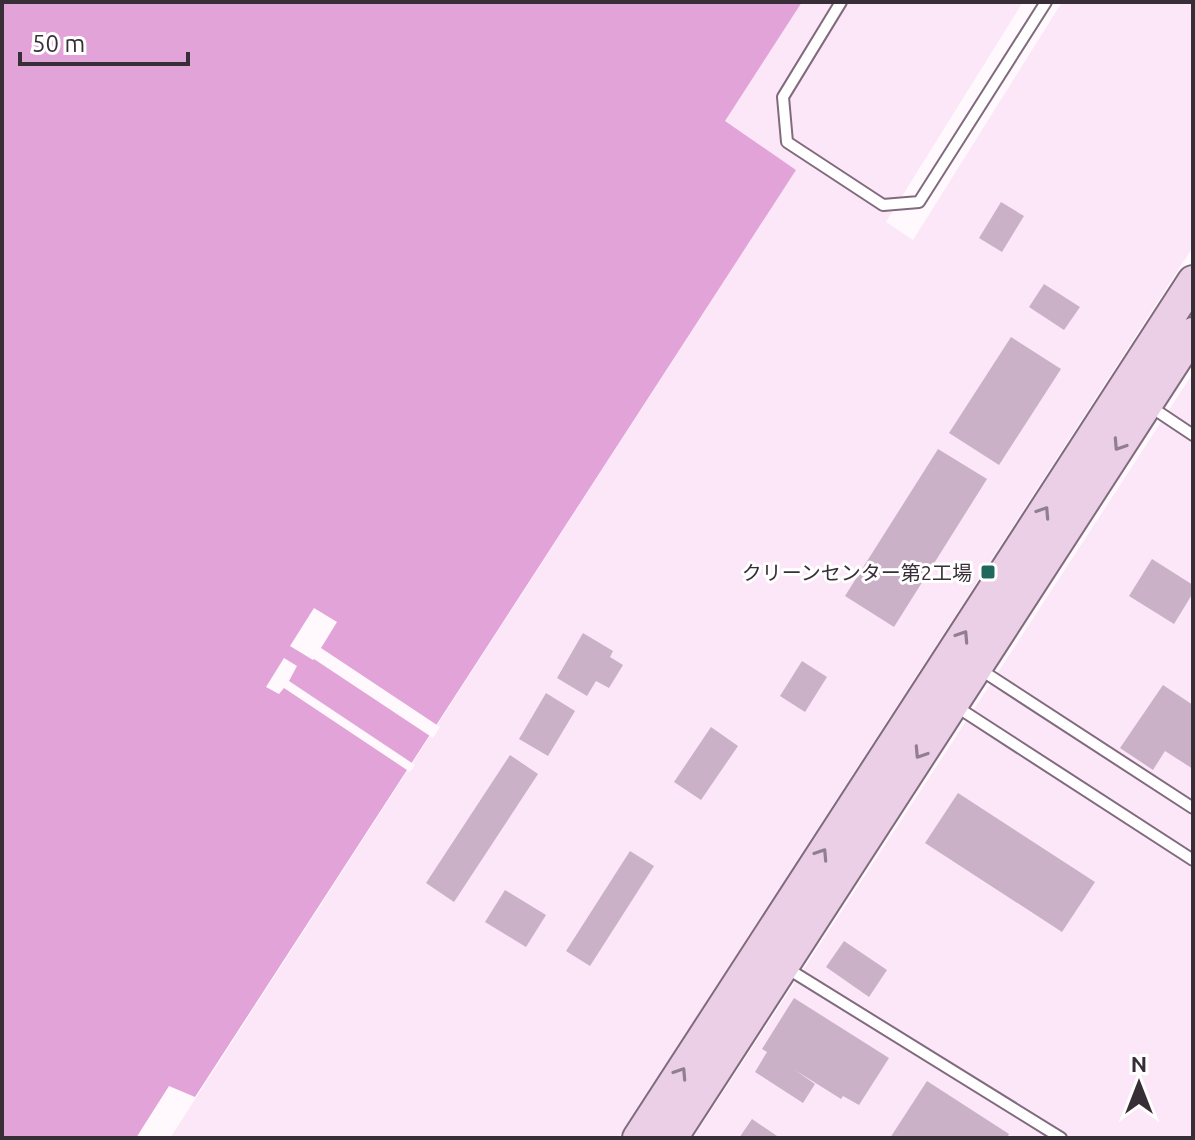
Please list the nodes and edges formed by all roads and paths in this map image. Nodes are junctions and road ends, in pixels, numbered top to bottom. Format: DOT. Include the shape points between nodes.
graph roads {
  1 [pos="841,2"];
  2 [pos="1046,2"];
  3 [pos="1193,281"];
  4 [pos="1193,333"];
  5 [pos="1146,404"];
  6 [pos="1193,435"];
  7 [pos="976,666"];
  8 [pos="952,703"];
  9 [pos="1193,808"];
  10 [pos="1193,860"];
  11 [pos="784,966"];
  12 [pos="638,1138"];
  13 [pos="672,1138"];
  14 [pos="1061,1138"];
  1 -- 2 [label="lane" via="783,97 787,142 883,205 919,202"];
  12 -- 3 [label="street, one-way"];
  4 -- 5 [label="street"];
  5 -- 6 [label="lane"];
  5 -- 7 [label="street, one-way"];
  7 -- 8 [label="street"];
  7 -- 9 [label="lane"];
  8 -- 10 [label="lane"];
  8 -- 11 [label="street, one-way"];
  11 -- 13 [label="street"];
  11 -- 14 [label="lane"];
}
